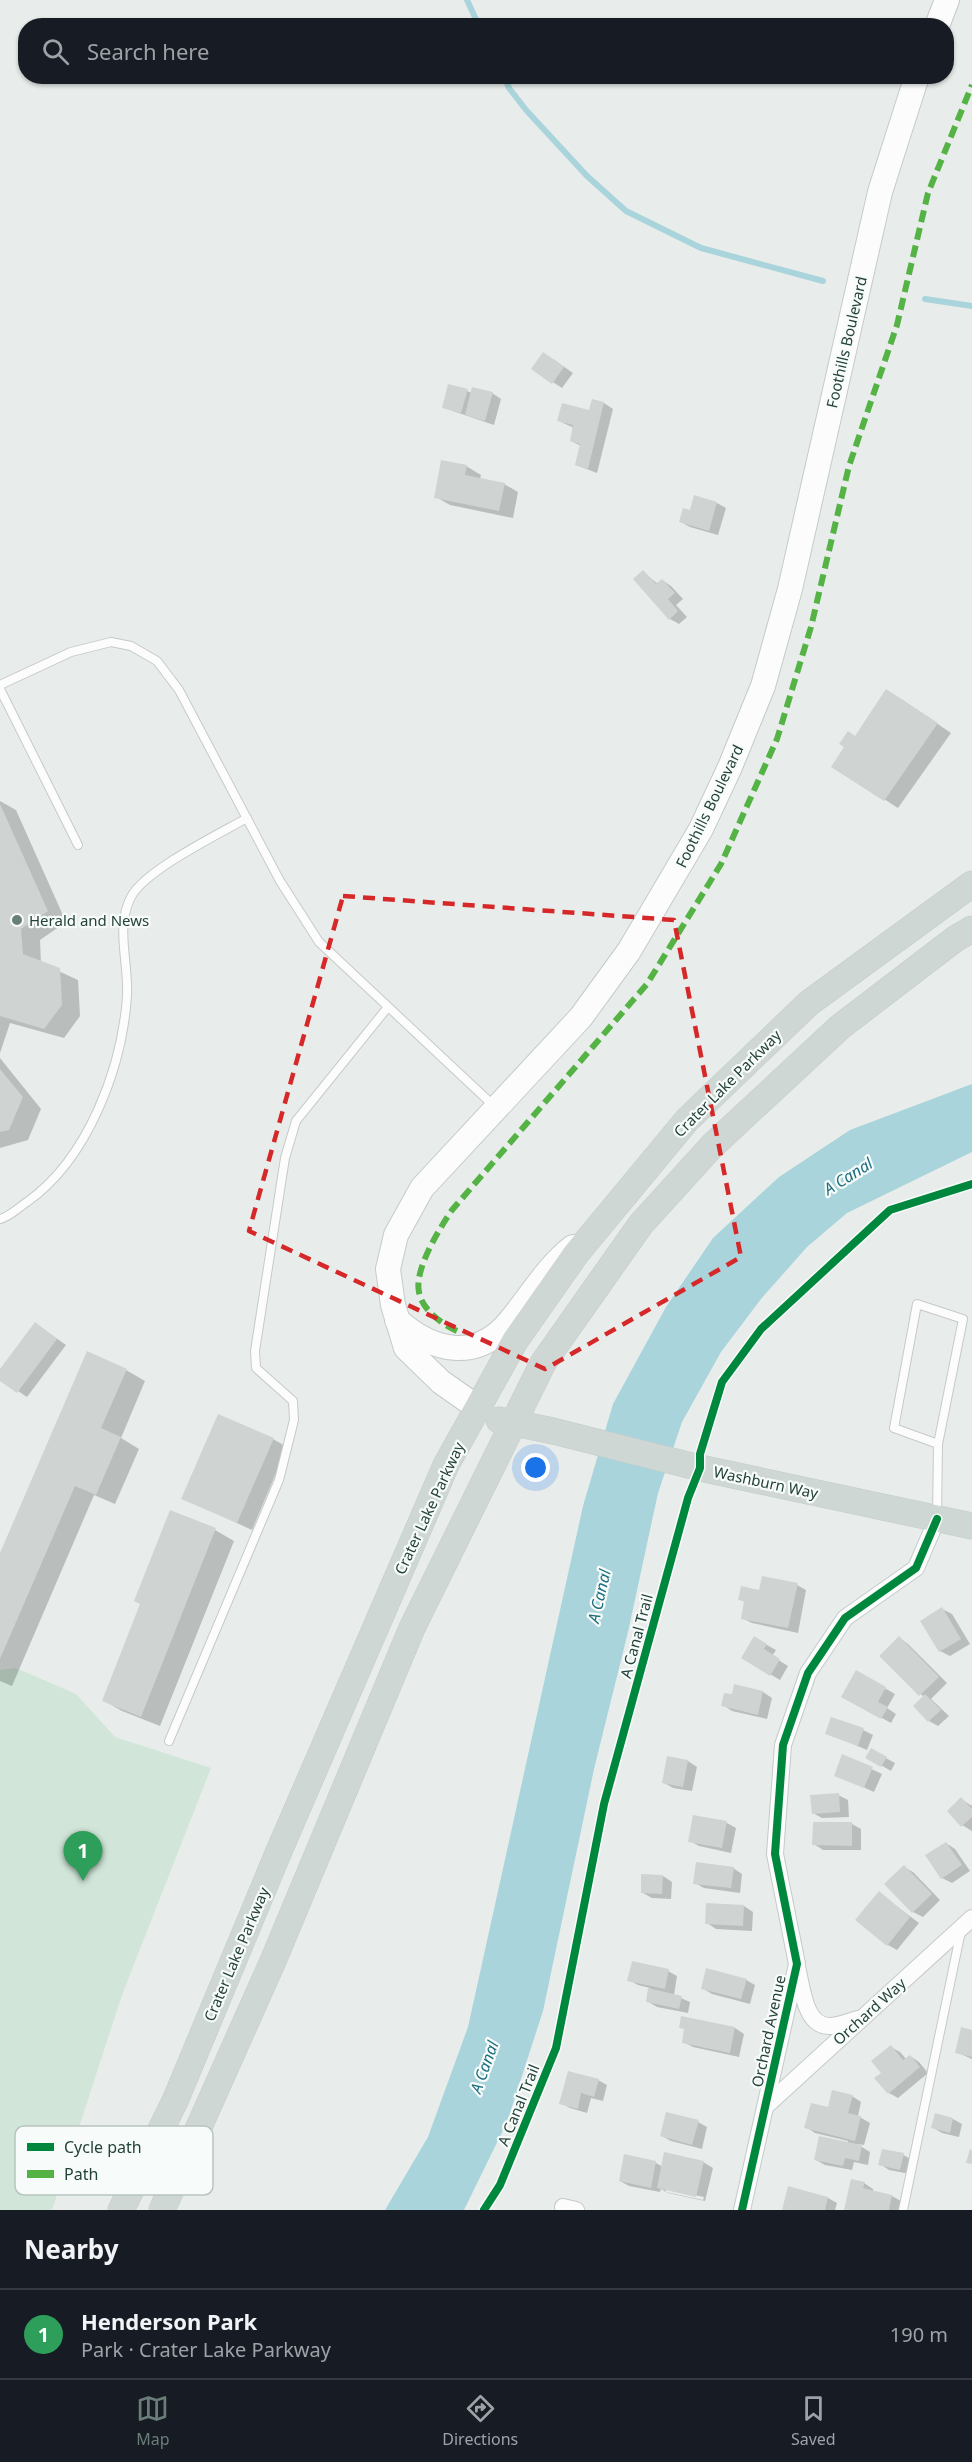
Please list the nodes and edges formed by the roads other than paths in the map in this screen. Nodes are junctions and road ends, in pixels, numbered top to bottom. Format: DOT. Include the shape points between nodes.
graph roads {
  1 [pos="947,0"];
  2 [pos="940,18"];
  3 [pos="914,84"];
  4 [pos="0,687"];
  5 [pos="247,818"];
  6 [pos="78,845"];
  7 [pos="972,884"];
  8 [pos="972,929"];
  9 [pos="388,1007"];
  10 [pos="496,1109"];
  11 [pos="0,1219"];
  12 [pos="596,1229"];
  13 [pos="397,1320"];
  14 [pos="494,1416"];
  15 [pos="938,1444"];
  16 [pos="937,1519"];
  17 [pos="972,1526"];
  18 [pos="169,1741"];
  19 [pos="967,1923"];
  20 [pos="796,1964"];
  21 [pos="862,2018"];
  22 [pos="766,2105"];
  23 [pos="163,2126"];
  24 [pos="199,2126"];
  25 [pos="128,2195"];
  26 [pos="169,2195"];
  27 [pos="121,2210"];
  28 [pos="162,2210"];
  29 [pos="742,2210"];
  30 [pos="903,2210"];
  1 -- 2 [label="main road"];
  3 -- 10 [label="main road, Foothills Boulevard" via="880,192 787,600 763,687 701,829 629,951 581,1017"];
  4 -- 5 [label="lane" via="70,651 111,642 131,646 157,661 179,690"];
  4 -- 6 [label="lane"];
  5 -- 9 [label="lane" via="280,881 319,942"];
  5 -- 11 [label="lane" via="152,874 132,895 125,914 127,993 122,1041 107,1088 81,1144 47,1188"];
  7 -- 12 [label="main road, Crater Lake Parkway" via="809,1003 687,1120"];
  8 -- 14 [label="main road, Crater Lake Parkway" via="840,1027 712,1146 641,1224 543,1364"];
  9 -- 10 [label="lane"];
  9 -- 18 [label="lane" via="296,1121 285,1158 255,1351 256,1368 293,1401 294,1420 279,1480"];
  10 -- 13 [label="main road, Foothills Boulevard" via="422,1188 396,1235 388,1269"];
  12 -- 13 [label="main road" via="558,1258 510,1322 486,1340 465,1349 448,1348 410,1331"];
  12 -- 14 [label="main road, Crater Lake Parkway" via="515,1341"];
  13 -- 14 [label="main road, Foothills Boulevard" via="406,1348 441,1382"];
  14 -- 16 [label="main road, Washburn Way" via="700,1468"];
  14 -- 23 [label="main road, Crater Lake Parkway" via="446,1465"];
  14 -- 24 [label="main road, Crater Lake Parkway" via="412,1628"];
  15 -- 15 [label="lane" via="894,1428 917,1304 963,1320"];
  15 -- 16 [label="lane"];
  16 -- 17 [label="main road, Washburn Way"];
  16 -- 20 [label="street, Orchard Avenue" via="916,1568 845,1618 808,1673 783,1745 775,1854"];
  19 -- 21 [label="street, Orchard Way"];
  19 -- 30 [label="lane"];
  20 -- 21 [label="street" via="810,2016 818,2023 830,2026"];
  20 -- 22 [label="street, Orchard Avenue"];
  21 -- 22 [label="street, Orchard Way"];
  22 -- 29 [label="street, Orchard Avenue"];
  25 -- 27 [label="main road, Crater Lake Parkway"];
  26 -- 28 [label="main road, Crater Lake Parkway"];
}
